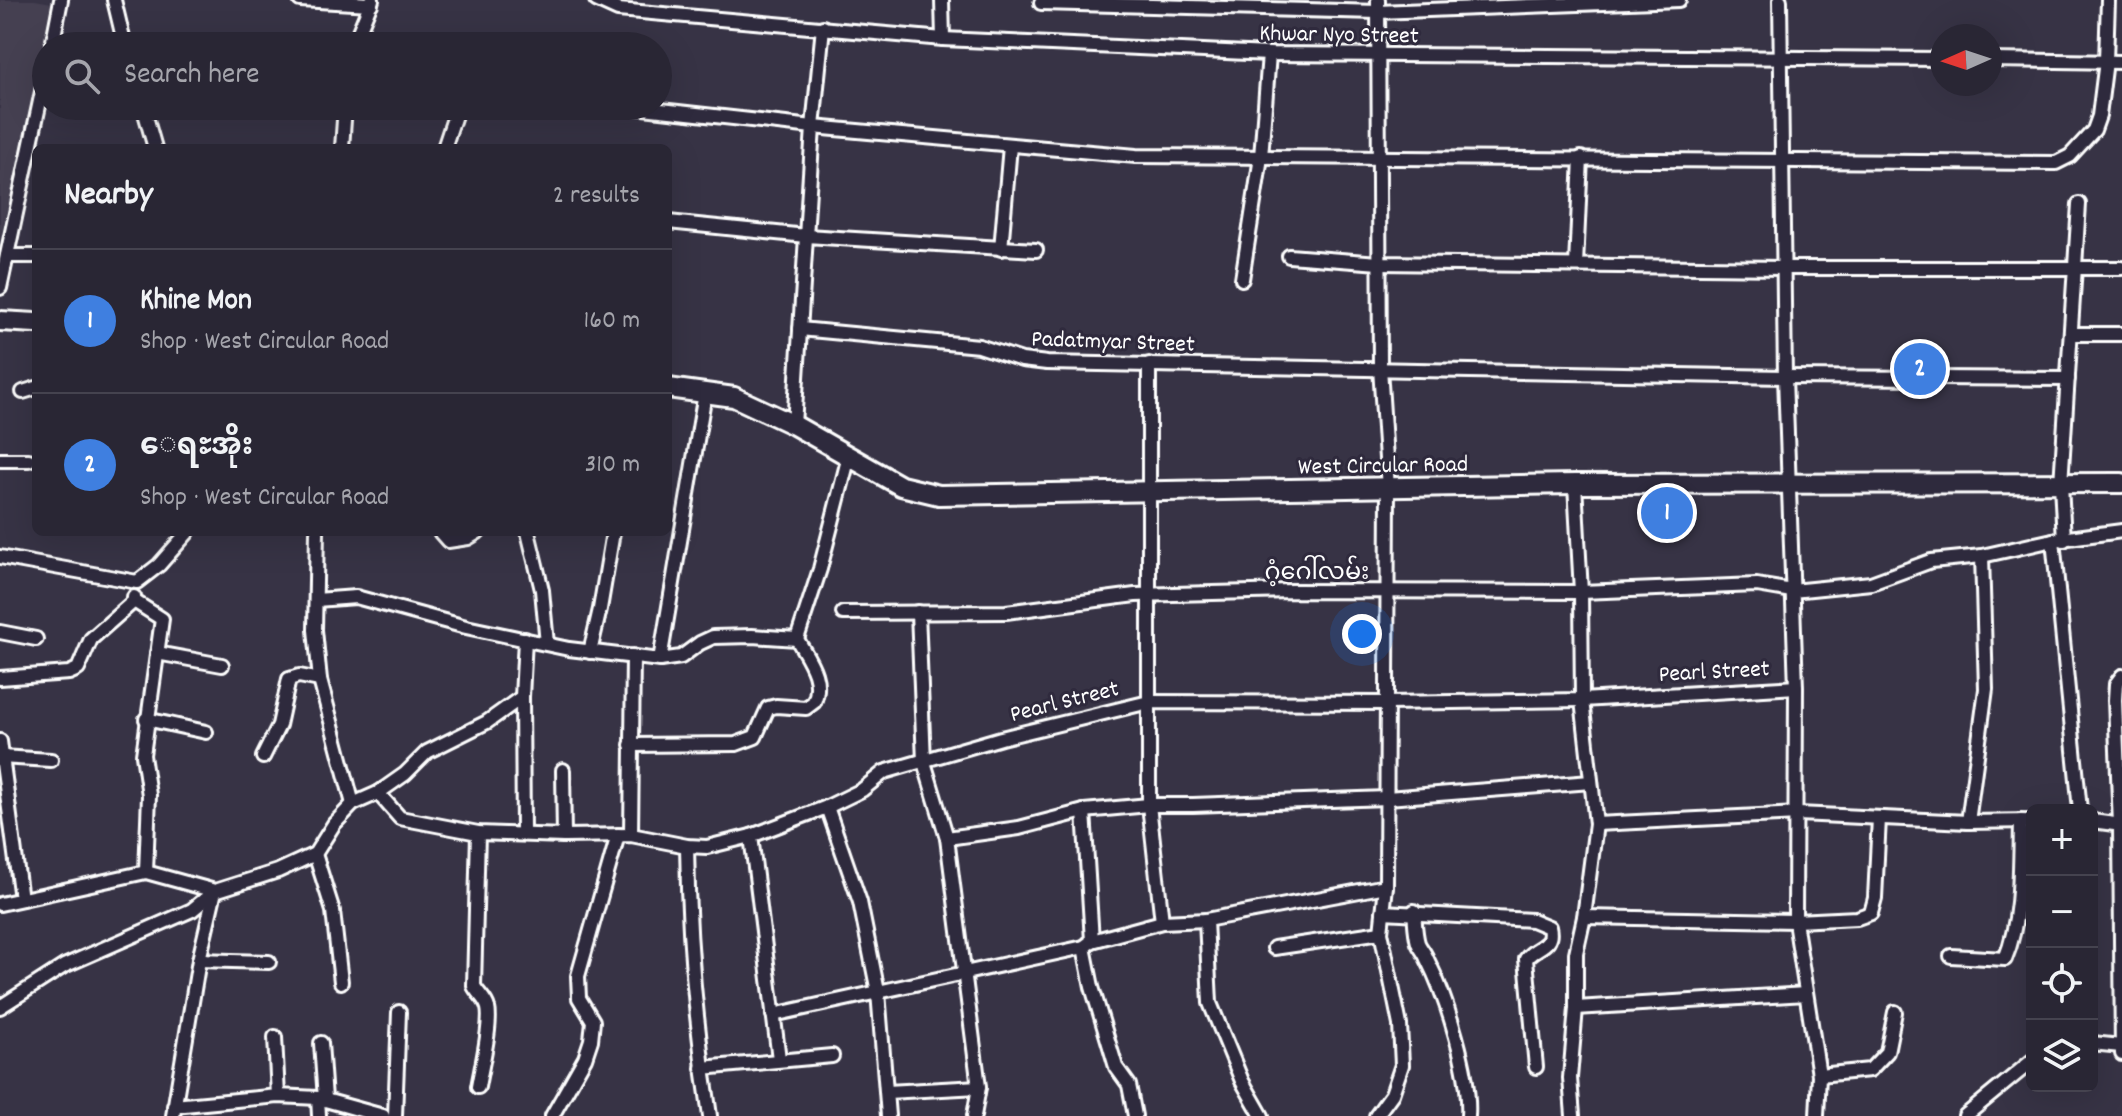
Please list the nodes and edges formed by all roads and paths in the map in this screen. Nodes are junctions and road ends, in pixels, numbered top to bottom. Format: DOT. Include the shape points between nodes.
graph roads {
  1 [pos="61,0"];
  2 [pos="114,0"];
  3 [pos="300,0"];
  4 [pos="596,0"];
  5 [pos="942,0"];
  6 [pos="1679,0"];
  7 [pos="1780,0"];
  8 [pos="2108,0"];
  9 [pos="372,2"];
  10 [pos="1574,2"];
  11 [pos="1041,3"];
  12 [pos="1378,6"];
  13 [pos="823,27"];
  14 [pos="55,32"];
  15 [pos="122,32"];
  16 [pos="359,32"];
  17 [pos="943,39"];
  18 [pos="1269,54"];
  19 [pos="1379,56"];
  20 [pos="1781,58"];
  21 [pos="1930,59"];
  22 [pos="2002,60"];
  23 [pos="2106,61"];
  24 [pos="2122,62"];
  25 [pos="672,111"];
  26 [pos="36,120"];
  27 [pos="147,120"];
  28 [pos="344,120"];
  29 [pos="453,120"];
  30 [pos="813,127"];
  31 [pos="154,144"];
  32 [pos="342,144"];
  33 [pos="445,144"];
  34 [pos="1010,146"];
  35 [pos="1261,157"];
  36 [pos="1377,157"];
  37 [pos="1581,158"];
  38 [pos="1781,160"];
  39 [pos="2079,204"];
  40 [pos="672,222"];
  41 [pos="806,236"];
  42 [pos="1001,249"];
  43 [pos="1036,250"];
  44 [pos="7,256"];
  45 [pos="32,256"];
  46 [pos="1289,256"];
  47 [pos="1379,263"];
  48 [pos="1576,265"];
  49 [pos="2074,267"];
  50 [pos="1784,268"];
  51 [pos="2122,268"];
  52 [pos="1242,279"];
  53 [pos="0,288"];
  54 [pos="0,321"];
  55 [pos="32,323"];
  56 [pos="800,329"];
  57 [pos="2072,334"];
  58 [pos="2122,334"];
  59 [pos="1149,364"];
  60 [pos="1380,368"];
  61 [pos="1785,377"];
  62 [pos="2068,379"];
  63 [pos="672,389"];
  64 [pos="705,393"];
  65 [pos="794,425"];
  66 [pos="849,456"];
  67 [pos="0,460"];
  68 [pos="29,460"];
  69 [pos="2122,483"];
  70 [pos="1575,484"];
  71 [pos="1788,484"];
  72 [pos="2061,484"];
  73 [pos="1388,489"];
  74 [pos="1148,492"];
  75 [pos="2122,531"];
  76 [pos="184,536"];
  77 [pos="317,536"];
  78 [pos="444,536"];
  79 [pos="471,536"];
  80 [pos="529,536"];
  81 [pos="612,536"];
  82 [pos="2059,540"];
  83 [pos="1982,556"];
  84 [pos="0,557"];
  85 [pos="137,582"];
  86 [pos="1792,591"];
  87 [pos="1581,592"];
  88 [pos="1388,593"];
  89 [pos="1148,595"];
  90 [pos="316,600"];
  91 [pos="134,601"];
  92 [pos="918,612"];
  93 [pos="843,613"];
  94 [pos="0,632"];
  95 [pos="36,639"];
  96 [pos="525,639"];
  97 [pos="797,639"];
  98 [pos="547,644"];
  99 [pos="590,652"];
  100 [pos="157,653"];
  101 [pos="633,656"];
  102 [pos="660,660"];
  103 [pos="222,665"];
  104 [pos="2122,676"];
  105 [pos="0,678"];
  106 [pos="320,680"];
  107 [pos="1796,687"];
  108 [pos="522,697"];
  109 [pos="1582,700"];
  110 [pos="1149,702"];
  111 [pos="1387,703"];
  112 [pos="146,719"];
  113 [pos="206,732"];
  114 [pos="0,741"];
  115 [pos="631,745"];
  116 [pos="1,757"];
  117 [pos="263,757"];
  118 [pos="51,760"];
  119 [pos="924,762"];
  120 [pos="563,770"];
  121 [pos="1591,782"];
  122 [pos="378,793"];
  123 [pos="1387,798"];
  124 [pos="353,804"];
  125 [pos="2080,804"];
  126 [pos="1149,805"];
  127 [pos="827,807"];
  128 [pos="1084,811"];
  129 [pos="1798,814"];
  130 [pos="1879,818"];
  131 [pos="2026,821"];
  132 [pos="1968,822"];
  133 [pos="2098,822"];
  134 [pos="1596,824"];
  135 [pos="2121,825"];
  136 [pos="478,833"];
  137 [pos="523,833"];
  138 [pos="625,835"];
  139 [pos="564,836"];
  140 [pos="751,836"];
  141 [pos="947,838"];
  142 [pos="687,846"];
  143 [pos="315,854"];
  144 [pos="146,872"];
  145 [pos="1386,886"];
  146 [pos="215,891"];
  147 [pos="21,899"];
  148 [pos="0,904"];
  149 [pos="1414,911"];
  150 [pos="1383,912"];
  151 [pos="1584,917"];
  152 [pos="1206,920"];
  153 [pos="1795,921"];
  154 [pos="1162,922"];
  155 [pos="1381,932"];
  156 [pos="1088,944"];
  157 [pos="1274,948"];
  158 [pos="2121,953"];
  159 [pos="1951,956"];
  160 [pos="199,960"];
  161 [pos="269,962"];
  162 [pos="966,975"];
  163 [pos="341,982"];
  164 [pos="878,992"];
  165 [pos="1806,994"];
  166 [pos="0,1007"];
  167 [pos="1576,1008"];
  168 [pos="399,1012"];
  169 [pos="1895,1012"];
  170 [pos="773,1015"];
  171 [pos="275,1037"];
  172 [pos="321,1043"];
  173 [pos="2098,1044"];
  174 [pos="2121,1046"];
  175 [pos="2122,1054"];
  176 [pos="832,1056"];
  177 [pos="779,1059"];
  178 [pos="1536,1067"];
  179 [pos="2026,1067"];
  180 [pos="702,1068"];
  181 [pos="1819,1075"];
  182 [pos="478,1087"];
  183 [pos="979,1087"];
  184 [pos="887,1092"];
  185 [pos="278,1096"];
  186 [pos="322,1098"];
  187 [pos="240,1101"];
  188 [pos="173,1111"];
  189 [pos="1980,1111"];
  190 [pos="239,1116"];
  191 [pos="319,1116"];
  192 [pos="383,1116"];
  193 [pos="395,1116"];
  194 [pos="552,1116"];
  195 [pos="710,1116"];
  196 [pos="888,1116"];
  197 [pos="974,1116"];
  198 [pos="1135,1116"];
  199 [pos="1262,1116"];
  200 [pos="1376,1116"];
  201 [pos="1468,1116"];
  202 [pos="1573,1116"];
  203 [pos="1817,1116"];
  204 [pos="1965,1116"];
  1 -- 14 [label="street"];
  2 -- 15 [label="street"];
  3 -- 9 [label="street"];
  4 -- 13 [label="street, Khwar Nyo Street" via="618,10"];
  5 -- 17 [label="street"];
  6 -- 10 [label="street"];
  7 -- 20 [label="street"];
  8 -- 23 [label="street"];
  9 -- 16 [label="street"];
  10 -- 12 [label="street"];
  11 -- 12 [label="street"];
  12 -- 19 [label="street"];
  13 -- 17 [label="street, Khwar Nyo Street"];
  13 -- 30 [label="street"];
  17 -- 18 [label="street, Khwar Nyo Street"];
  18 -- 19 [label="street, Khwar Nyo Street"];
  18 -- 35 [label="street"];
  19 -- 20 [label="street, Khwar Nyo Street"];
  19 -- 36 [label="street"];
  20 -- 21 [label="street, Khwar Nyo Street"];
  20 -- 38 [label="street"];
  22 -- 23 [label="street"];
  23 -- 24 [label="street"];
  23 -- 38 [label="street" via="2094,130 2063,162"];
  25 -- 30 [label="street"];
  26 -- 44 [label="street"];
  27 -- 31 [label="street"];
  28 -- 32 [label="street"];
  29 -- 33 [label="street"];
  30 -- 34 [label="street"];
  30 -- 41 [label="street"];
  34 -- 35 [label="street" via="1136,156"];
  34 -- 42 [label="street"];
  35 -- 36 [label="street"];
  35 -- 52 [label="street"];
  36 -- 37 [label="street"];
  36 -- 47 [label="street"];
  37 -- 38 [label="street"];
  37 -- 48 [label="street"];
  38 -- 50 [label="street"];
  39 -- 49 [label="street"];
  40 -- 41 [label="street"];
  41 -- 42 [label="street"];
  41 -- 56 [label="street"];
  42 -- 43 [label="street"];
  44 -- 45 [label="street"];
  44 -- 53 [label="street"];
  46 -- 47 [label="street"];
  47 -- 48 [label="street"];
  47 -- 60 [label="street"];
  48 -- 50 [label="street"];
  49 -- 50 [label="street"];
  49 -- 51 [label="street"];
  49 -- 57 [label="street"];
  50 -- 61 [label="street"];
  54 -- 55 [label="street"];
  56 -- 59 [label="street, Padatmyar Street" via="979,346 1022,360"];
  56 -- 65 [label="street"];
  57 -- 58 [label="street"];
  57 -- 62 [label="street"];
  59 -- 60 [label="street, Padatmyar Street"];
  59 -- 74 [label="street"];
  60 -- 61 [label="street, Padatmyar Street"];
  60 -- 73 [label="street"];
  61 -- 62 [label="street, Padatmyar Street"];
  61 -- 71 [label="street"];
  62 -- 72 [label="street"];
  63 -- 64 [label="street, West Circular Road"];
  64 -- 65 [label="street, West Circular Road" via="734,397"];
  64 -- 102 [label="street"];
  65 -- 66 [label="street, West Circular Road"];
  66 -- 74 [label="street, West Circular Road" via="901,486 939,495"];
  66 -- 97 [label="street"];
  67 -- 68 [label="street"];
  69 -- 72 [label="street, West Circular Road"];
  70 -- 71 [label="street, West Circular Road"];
  70 -- 73 [label="street, West Circular Road"];
  70 -- 87 [label="street"];
  71 -- 72 [label="street, West Circular Road"];
  71 -- 86 [label="street"];
  72 -- 82 [label="street"];
  73 -- 74 [label="street, West Circular Road"];
  73 -- 88 [label="street"];
  74 -- 89 [label="street"];
  75 -- 82 [label="street, ဂံ့ဂေါ်လမ်း"];
  76 -- 85 [label="street"];
  77 -- 90 [label="street"];
  78 -- 79 [label="street" via="448,541"];
  80 -- 98 [label="street"];
  81 -- 99 [label="street"];
  82 -- 83 [label="street, ဂံ့ဂေါ်လမ်း"];
  82 -- 125 [label="street"];
  83 -- 86 [label="street, ဂံ့ဂေါ်လမ်း" via="1931,561 1883,581"];
  83 -- 132 [label="street" via="1986,689"];
  84 -- 85 [label="street"];
  85 -- 91 [label="street"];
  86 -- 87 [label="street, ဂံ့ဂေါ်လမ်း" via="1757,585"];
  86 -- 107 [label="street"];
  87 -- 88 [label="street, ဂံ့ဂေါ်လမ်း"];
  87 -- 109 [label="street"];
  88 -- 89 [label="street, ဂံ့ဂေါ်လမ်း"];
  88 -- 111 [label="street"];
  89 -- 92 [label="street, ဂံ့ဂေါ်လမ်း" via="1006,612"];
  89 -- 110 [label="street"];
  90 -- 96 [label="street" via="356,597"];
  90 -- 106 [label="street"];
  91 -- 100 [label="street" via="162,619"];
  91 -- 105 [label="street" via="91,639 78,669"];
  92 -- 93 [label="street, ဂံ့ဂေါ်လမ်း"];
  92 -- 119 [label="street"];
  94 -- 95 [label="street"];
  96 -- 98 [label="street"];
  96 -- 108 [label="street"];
  97 -- 102 [label="street" via="713,637 681,657"];
  97 -- 115 [label="street" via="818,681 814,702 806,708 768,708 755,737 736,744"];
  98 -- 99 [label="street"];
  99 -- 101 [label="street"];
  100 -- 103 [label="street"];
  100 -- 112 [label="street"];
  101 -- 102 [label="street"];
  101 -- 115 [label="street"];
  104 -- 135 [label="street" via="2115,700"];
  106 -- 117 [label="street" via="289,679 279,725"];
  106 -- 124 [label="street"];
  107 -- 109 [label="street, Pearl Street"];
  107 -- 129 [label="street"];
  108 -- 122 [label="street" via="487,722 427,752"];
  108 -- 137 [label="street"];
  109 -- 111 [label="street, Pearl Street"];
  109 -- 121 [label="street"];
  110 -- 111 [label="street, Pearl Street"];
  110 -- 119 [label="street, Pearl Street"];
  110 -- 126 [label="street"];
  111 -- 123 [label="street"];
  112 -- 113 [label="street"];
  112 -- 144 [label="street"];
  114 -- 116 [label="street"];
  115 -- 138 [label="street"];
  116 -- 118 [label="street"];
  116 -- 147 [label="street"];
  119 -- 127 [label="street, Pearl Street" via="884,772"];
  119 -- 141 [label="street"];
  120 -- 139 [label="street"];
  121 -- 123 [label="street"];
  121 -- 134 [label="street"];
  122 -- 124 [label="street"];
  122 -- 136 [label="street, Pearl Street" via="400,818"];
  123 -- 126 [label="street"];
  123 -- 145 [label="street"];
  124 -- 143 [label="street"];
  126 -- 128 [label="street"];
  126 -- 154 [label="street"];
  127 -- 140 [label="street, Pearl Street"];
  127 -- 164 [label="street" via="860,902"];
  128 -- 141 [label="street" via="1019,828"];
  128 -- 156 [label="street"];
  129 -- 130 [label="street"];
  129 -- 134 [label="street"];
  129 -- 153 [label="street"];
  130 -- 132 [label="street"];
  130 -- 153 [label="street" via="1871,913"];
  131 -- 132 [label="street"];
  131 -- 159 [label="street" via="2005,959"];
  133 -- 135 [label="street"];
  134 -- 151 [label="street"];
  135 -- 158 [label="street"];
  136 -- 137 [label="street, Pearl Street"];
  136 -- 182 [label="street" via="474,986 489,1015"];
  137 -- 139 [label="street, Pearl Street"];
  138 -- 139 [label="street, Pearl Street"];
  138 -- 142 [label="street, Pearl Street"];
  138 -- 194 [label="street" via="578,976 579,998 593,1021 591,1040"];
  140 -- 142 [label="street, Pearl Street" via="707,847"];
  140 -- 170 [label="street"];
  141 -- 162 [label="street"];
  142 -- 180 [label="street"];
  143 -- 146 [label="street"];
  143 -- 163 [label="street" via="333,911"];
  144 -- 146 [label="street"];
  144 -- 147 [label="street"];
  145 -- 150 [label="street"];
  145 -- 152 [label="street"];
  146 -- 160 [label="street"];
  146 -- 166 [label="street" via="192,910 64,966"];
  147 -- 148 [label="street"];
  149 -- 150 [label="street"];
  149 -- 178 [label="street" via="1532,920 1549,927 1547,945 1526,959"];
  149 -- 201 [label="street" via="1418,943 1465,1071"];
  150 -- 155 [label="street"];
  151 -- 153 [label="street"];
  151 -- 167 [label="street" via="1576,953"];
  152 -- 154 [label="street"];
  152 -- 199 [label="street" via="1210,1003"];
  153 -- 165 [label="street"];
  154 -- 156 [label="street"];
  155 -- 157 [label="street"];
  155 -- 200 [label="street" via="1400,1025 1402,1065 1392,1094"];
  156 -- 162 [label="street"];
  156 -- 198 [label="street" via="1092,987 1116,1067 1129,1085"];
  158 -- 174 [label="street"];
  160 -- 161 [label="street"];
  160 -- 188 [label="street"];
  162 -- 164 [label="street"];
  162 -- 183 [label="street"];
  164 -- 170 [label="street"];
  164 -- 184 [label="street"];
  165 -- 167 [label="street"];
  165 -- 181 [label="street"];
  167 -- 202 [label="street" via="1570,1078"];
  168 -- 193 [label="street"];
  169 -- 181 [label="street" via="1887,1052 1870,1070"];
  170 -- 177 [label="street"];
  171 -- 185 [label="street"];
  172 -- 186 [label="street"];
  173 -- 174 [label="street"];
  174 -- 175 [label="street"];
  176 -- 177 [label="street"];
  177 -- 180 [label="street"];
  179 -- 189 [label="street"];
  180 -- 195 [label="street"];
  181 -- 203 [label="street"];
  183 -- 184 [label="street"];
  183 -- 197 [label="street"];
  184 -- 196 [label="street"];
  185 -- 186 [label="street"];
  185 -- 187 [label="street"];
  186 -- 191 [label="street"];
  186 -- 192 [label="street"];
  187 -- 188 [label="street"];
  187 -- 190 [label="street"];
  189 -- 204 [label="street"];
}
